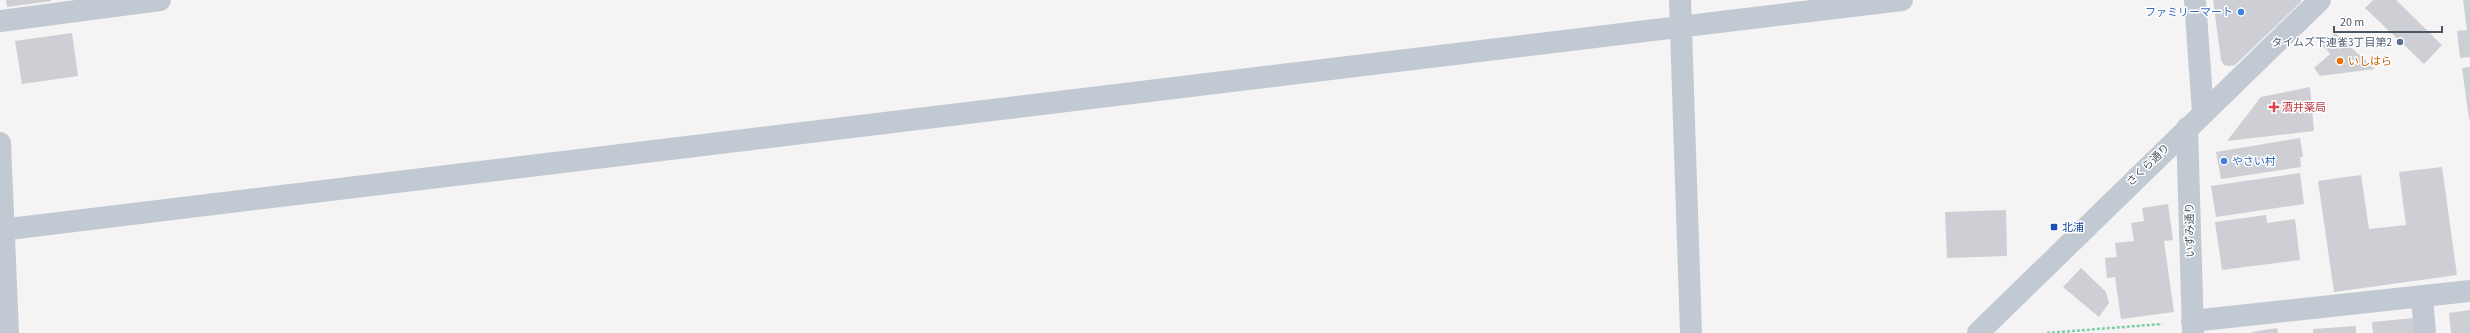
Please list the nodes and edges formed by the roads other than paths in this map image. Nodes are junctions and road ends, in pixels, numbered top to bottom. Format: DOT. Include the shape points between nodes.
graph roads {
  1 [pos="160,0"];
  2 [pos="1680,0"];
  3 [pos="1902,0"];
  4 [pos="2195,0"];
  5 [pos="2320,0"];
  6 [pos="0,22"];
  7 [pos="1680,27"];
  8 [pos="2204,113"];
  9 [pos="2187,128"];
  10 [pos="0,143"];
  11 [pos="1,229"];
  12 [pos="2470,292"];
  13 [pos="2422,297"];
  14 [pos="2192,327"];
  15 [pos="8,333"];
  16 [pos="1691,333"];
  17 [pos="1978,333"];
  18 [pos="2425,333"];
  1 -- 6 [label="street"];
  2 -- 7 [label="street"];
  3 -- 7 [label="street"];
  4 -- 8 [label="street"];
  5 -- 8 [label="street, さくら通り"];
  7 -- 11 [label="street"];
  7 -- 16 [label="street"];
  8 -- 9 [label="street, さくら通り"];
  9 -- 14 [label="street, いずみ通り"];
  9 -- 17 [label="street, さくら通り"];
  10 -- 11 [label="street"];
  11 -- 15 [label="street"];
  12 -- 13 [label="street"];
  13 -- 14 [label="street"];
  13 -- 18 [label="street"];
}
